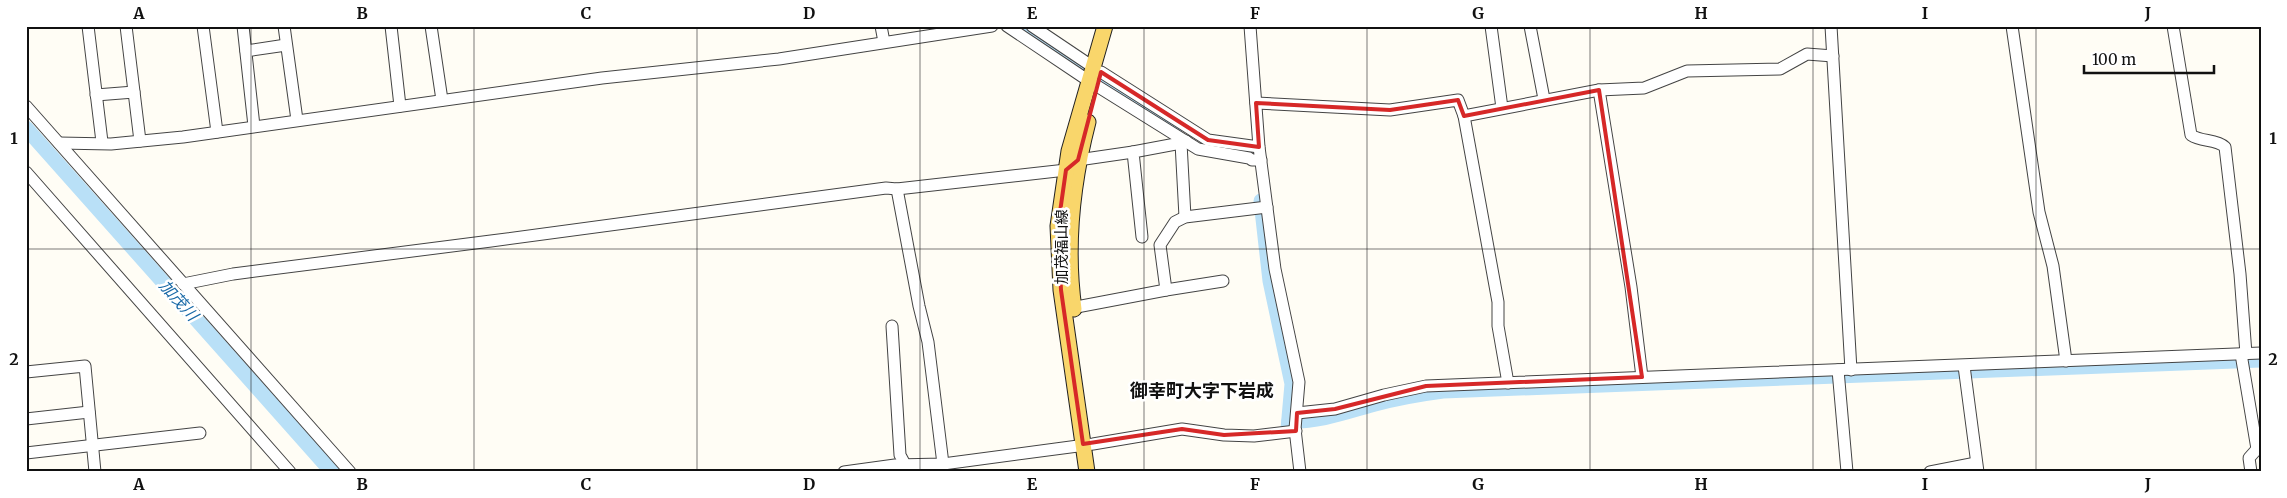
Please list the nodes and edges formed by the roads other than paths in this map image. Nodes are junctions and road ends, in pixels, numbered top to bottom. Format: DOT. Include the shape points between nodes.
graph roads {
  1 [pos="88,26"];
  2 [pos="126,26"];
  3 [pos="203,26"];
  4 [pos="243,26"];
  5 [pos="284,26"];
  6 [pos="391,26"];
  7 [pos="432,26"];
  8 [pos="881,26"];
  9 [pos="992,26"];
  10 [pos="1007,26"];
  11 [pos="1032,26"];
  12 [pos="1105,26"];
  13 [pos="1114,26"];
  14 [pos="1250,26"];
  15 [pos="1492,26"];
  16 [pos="1530,26"];
  17 [pos="1831,26"];
  18 [pos="2012,26"];
  19 [pos="2174,26"];
  20 [pos="884,42"];
  21 [pos="286,45"];
  22 [pos="246,52"];
  23 [pos="1833,56"];
  24 [pos="1095,76"];
  25 [pos="1599,90"];
  26 [pos="134,92"];
  27 [pos="96,95"];
  28 [pos="1544,99"];
  29 [pos="442,100"];
  30 [pos="1256,103"];
  31 [pos="26,106"];
  32 [pos="400,106"];
  33 [pos="1502,108"];
  34 [pos="1464,116"];
  35 [pos="297,120"];
  36 [pos="254,126"];
  37 [pos="218,132"];
  38 [pos="1187,138"];
  39 [pos="140,141"];
  40 [pos="102,142"];
  41 [pos="59,143"];
  42 [pos="1259,147"];
  43 [pos="1133,152"];
  44 [pos="1078,160"];
  45 [pos="1258,160"];
  46 [pos="1066,170"];
  47 [pos="26,172"];
  48 [pos="897,189"];
  49 [pos="1264,208"];
  50 [pos="1185,217"];
  51 [pos="1142,237"];
  52 [pos="1223,281"];
  53 [pos="183,284"];
  54 [pos="1166,290"];
  55 [pos="1069,309"];
  56 [pos="892,326"];
  57 [pos="2261,353"];
  58 [pos="2243,358"];
  59 [pos="2066,361"];
  60 [pos="1838,370"];
  61 [pos="1851,370"];
  62 [pos="1965,371"];
  63 [pos="26,372"];
  64 [pos="1642,377"];
  65 [pos="1508,383"];
  66 [pos="89,412"];
  67 [pos="26,419"];
  68 [pos="1296,422"];
  69 [pos="200,433"];
  70 [pos="1088,444"];
  71 [pos="92,447"];
  72 [pos="26,453"];
  73 [pos="943,464"];
  74 [pos="1977,467"];
  75 [pos="907,469"];
  76 [pos="95,472"];
  77 [pos="290,472"];
  78 [pos="350,472"];
  79 [pos="844,472"];
  80 [pos="1087,472"];
  81 [pos="1097,472"];
  82 [pos="1300,472"];
  83 [pos="1847,472"];
  84 [pos="1930,472"];
  85 [pos="2251,472"];
  1 -- 27 [label="street"];
  2 -- 26 [label="street"];
  3 -- 37 [label="street"];
  4 -- 22 [label="street"];
  5 -- 21 [label="street"];
  6 -- 32 [label="street"];
  7 -- 29 [label="street"];
  8 -- 20 [label="street"];
  9 -- 20 [label="street"];
  10 -- 24 [label="street"];
  11 -- 24 [label="street"];
  12 -- 24 [label="main road, 加茂福山線"];
  13 -- 24 [label="main road, 加茂福山線"];
  14 -- 30 [label="street"];
  15 -- 33 [label="street"];
  16 -- 28 [label="street"];
  17 -- 23 [label="street"];
  18 -- 59 [label="street" via="2039,212 2054,266"];
  19 -- 58 [label="street" via="2191,135 2225,147 2240,274"];
  20 -- 29 [label="street" via="876,46 779,59 602,78"];
  21 -- 22 [label="street"];
  21 -- 35 [label="street"];
  22 -- 36 [label="street"];
  23 -- 25 [label="street" via="1807,54 1780,69 1687,71 1644,88"];
  23 -- 61 [label="street"];
  24 -- 38 [label="street"];
  24 -- 44 [label="main road, 加茂福山線"];
  24 -- 46 [label="main road, 加茂福山線" via="1069,151"];
  25 -- 28 [label="street"];
  25 -- 64 [label="street"];
  26 -- 27 [label="street"];
  26 -- 39 [label="street"];
  27 -- 40 [label="street"];
  28 -- 33 [label="street"];
  29 -- 32 [label="street"];
  30 -- 34 [label="street" via="1390,110 1458,100"];
  30 -- 42 [label="street"];
  31 -- 41 [label="street"];
  32 -- 35 [label="street"];
  33 -- 34 [label="street"];
  34 -- 65 [label="street" via="1498,302 1498,326"];
  35 -- 36 [label="street"];
  36 -- 37 [label="street"];
  37 -- 39 [label="street"];
  38 -- 42 [label="street"];
  38 -- 43 [label="street"];
  38 -- 45 [label="street" via="1198,149"];
  38 -- 50 [label="street"];
  39 -- 40 [label="street"];
  40 -- 41 [label="street"];
  41 -- 53 [label="street"];
  42 -- 45 [label="street"];
  43 -- 44 [label="street"];
  43 -- 51 [label="street"];
  44 -- 46 [label="street"];
  44 -- 55 [label="main road, 加茂福山線" via="1069,232"];
  45 -- 49 [label="street"];
  46 -- 48 [label="street"];
  46 -- 55 [label="main road, 加茂福山線" via="1058,226"];
  47 -- 77 [label="street"];
  48 -- 53 [label="street" via="233,274"];
  48 -- 73 [label="street" via="928,342"];
  49 -- 50 [label="street"];
  49 -- 68 [label="street" via="1299,382"];
  50 -- 54 [label="street" via="1175,222 1160,245"];
  52 -- 54 [label="street"];
  53 -- 78 [label="street"];
  54 -- 55 [label="street"];
  55 -- 70 [label="main road, 加茂福山線"];
  56 -- 75 [label="street" via="900,455"];
  57 -- 58 [label="street"];
  58 -- 59 [label="street"];
  58 -- 85 [label="street" via="2257,449 2249,458"];
  59 -- 62 [label="street"];
  60 -- 61 [label="street"];
  60 -- 64 [label="street"];
  60 -- 83 [label="street"];
  61 -- 62 [label="street"];
  62 -- 74 [label="street"];
  63 -- 66 [label="street" via="85,366"];
  64 -- 65 [label="street"];
  65 -- 68 [label="street" via="1426,386 1384,395"];
  66 -- 67 [label="street"];
  66 -- 71 [label="street"];
  68 -- 70 [label="street" via="1254,436 1182,429"];
  68 -- 82 [label="street"];
  69 -- 71 [label="street"];
  70 -- 73 [label="street"];
  70 -- 80 [label="main road, 加茂福山線"];
  70 -- 81 [label="main road, 加茂福山線"];
  71 -- 72 [label="street"];
  71 -- 76 [label="street"];
  73 -- 75 [label="street"];
  74 -- 84 [label="street"];
  75 -- 79 [label="street"];
}
